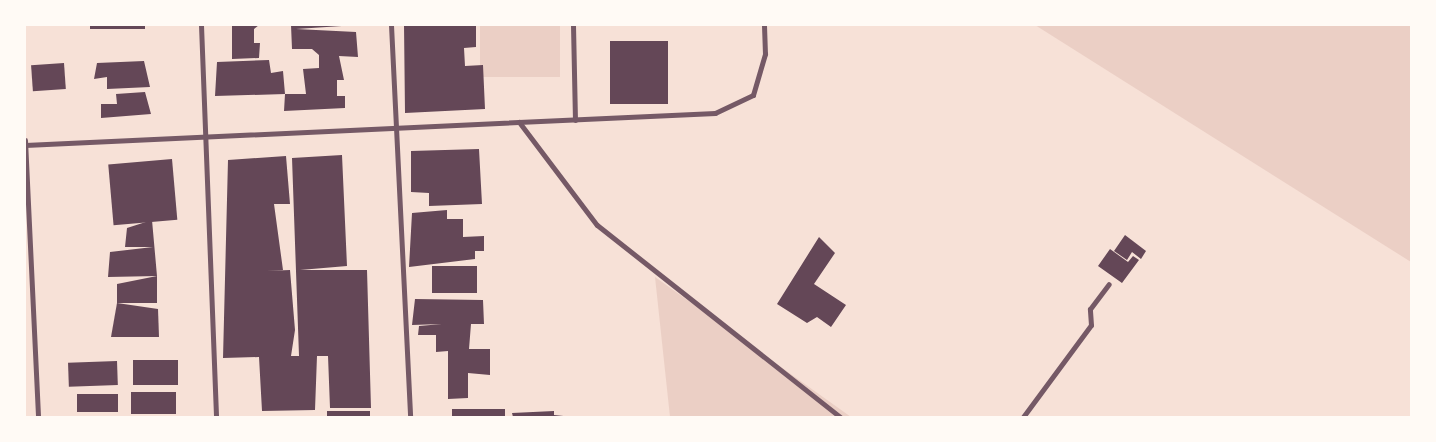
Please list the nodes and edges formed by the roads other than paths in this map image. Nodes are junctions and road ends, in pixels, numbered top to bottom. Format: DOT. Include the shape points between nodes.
graph roads {
  1 [pos="201,25"];
  2 [pos="391,25"];
  3 [pos="573,25"];
  4 [pos="764,25"];
  5 [pos="575,120"];
  6 [pos="519,122"];
  7 [pos="396,128"];
  8 [pos="206,136"];
  9 [pos="25,140"];
  10 [pos="25,145"];
  11 [pos="1109,284"];
  12 [pos="38,417"];
  13 [pos="216,417"];
  14 [pos="410,417"];
  15 [pos="840,417"];
  16 [pos="1023,417"];
  1 -- 8 [label="street"];
  2 -- 7 [label="street"];
  3 -- 5 [label="street"];
  4 -- 5 [label="street" via="765,54 753,95 715,113"];
  5 -- 6 [label="street"];
  6 -- 7 [label="street"];
  6 -- 15 [label="street" via="598,225"];
  7 -- 8 [label="street"];
  7 -- 14 [label="street"];
  8 -- 10 [label="street"];
  8 -- 13 [label="street"];
  9 -- 10 [label="street"];
  10 -- 12 [label="street"];
  11 -- 16 [label="street" via="1090,308 1092,325"];
}
